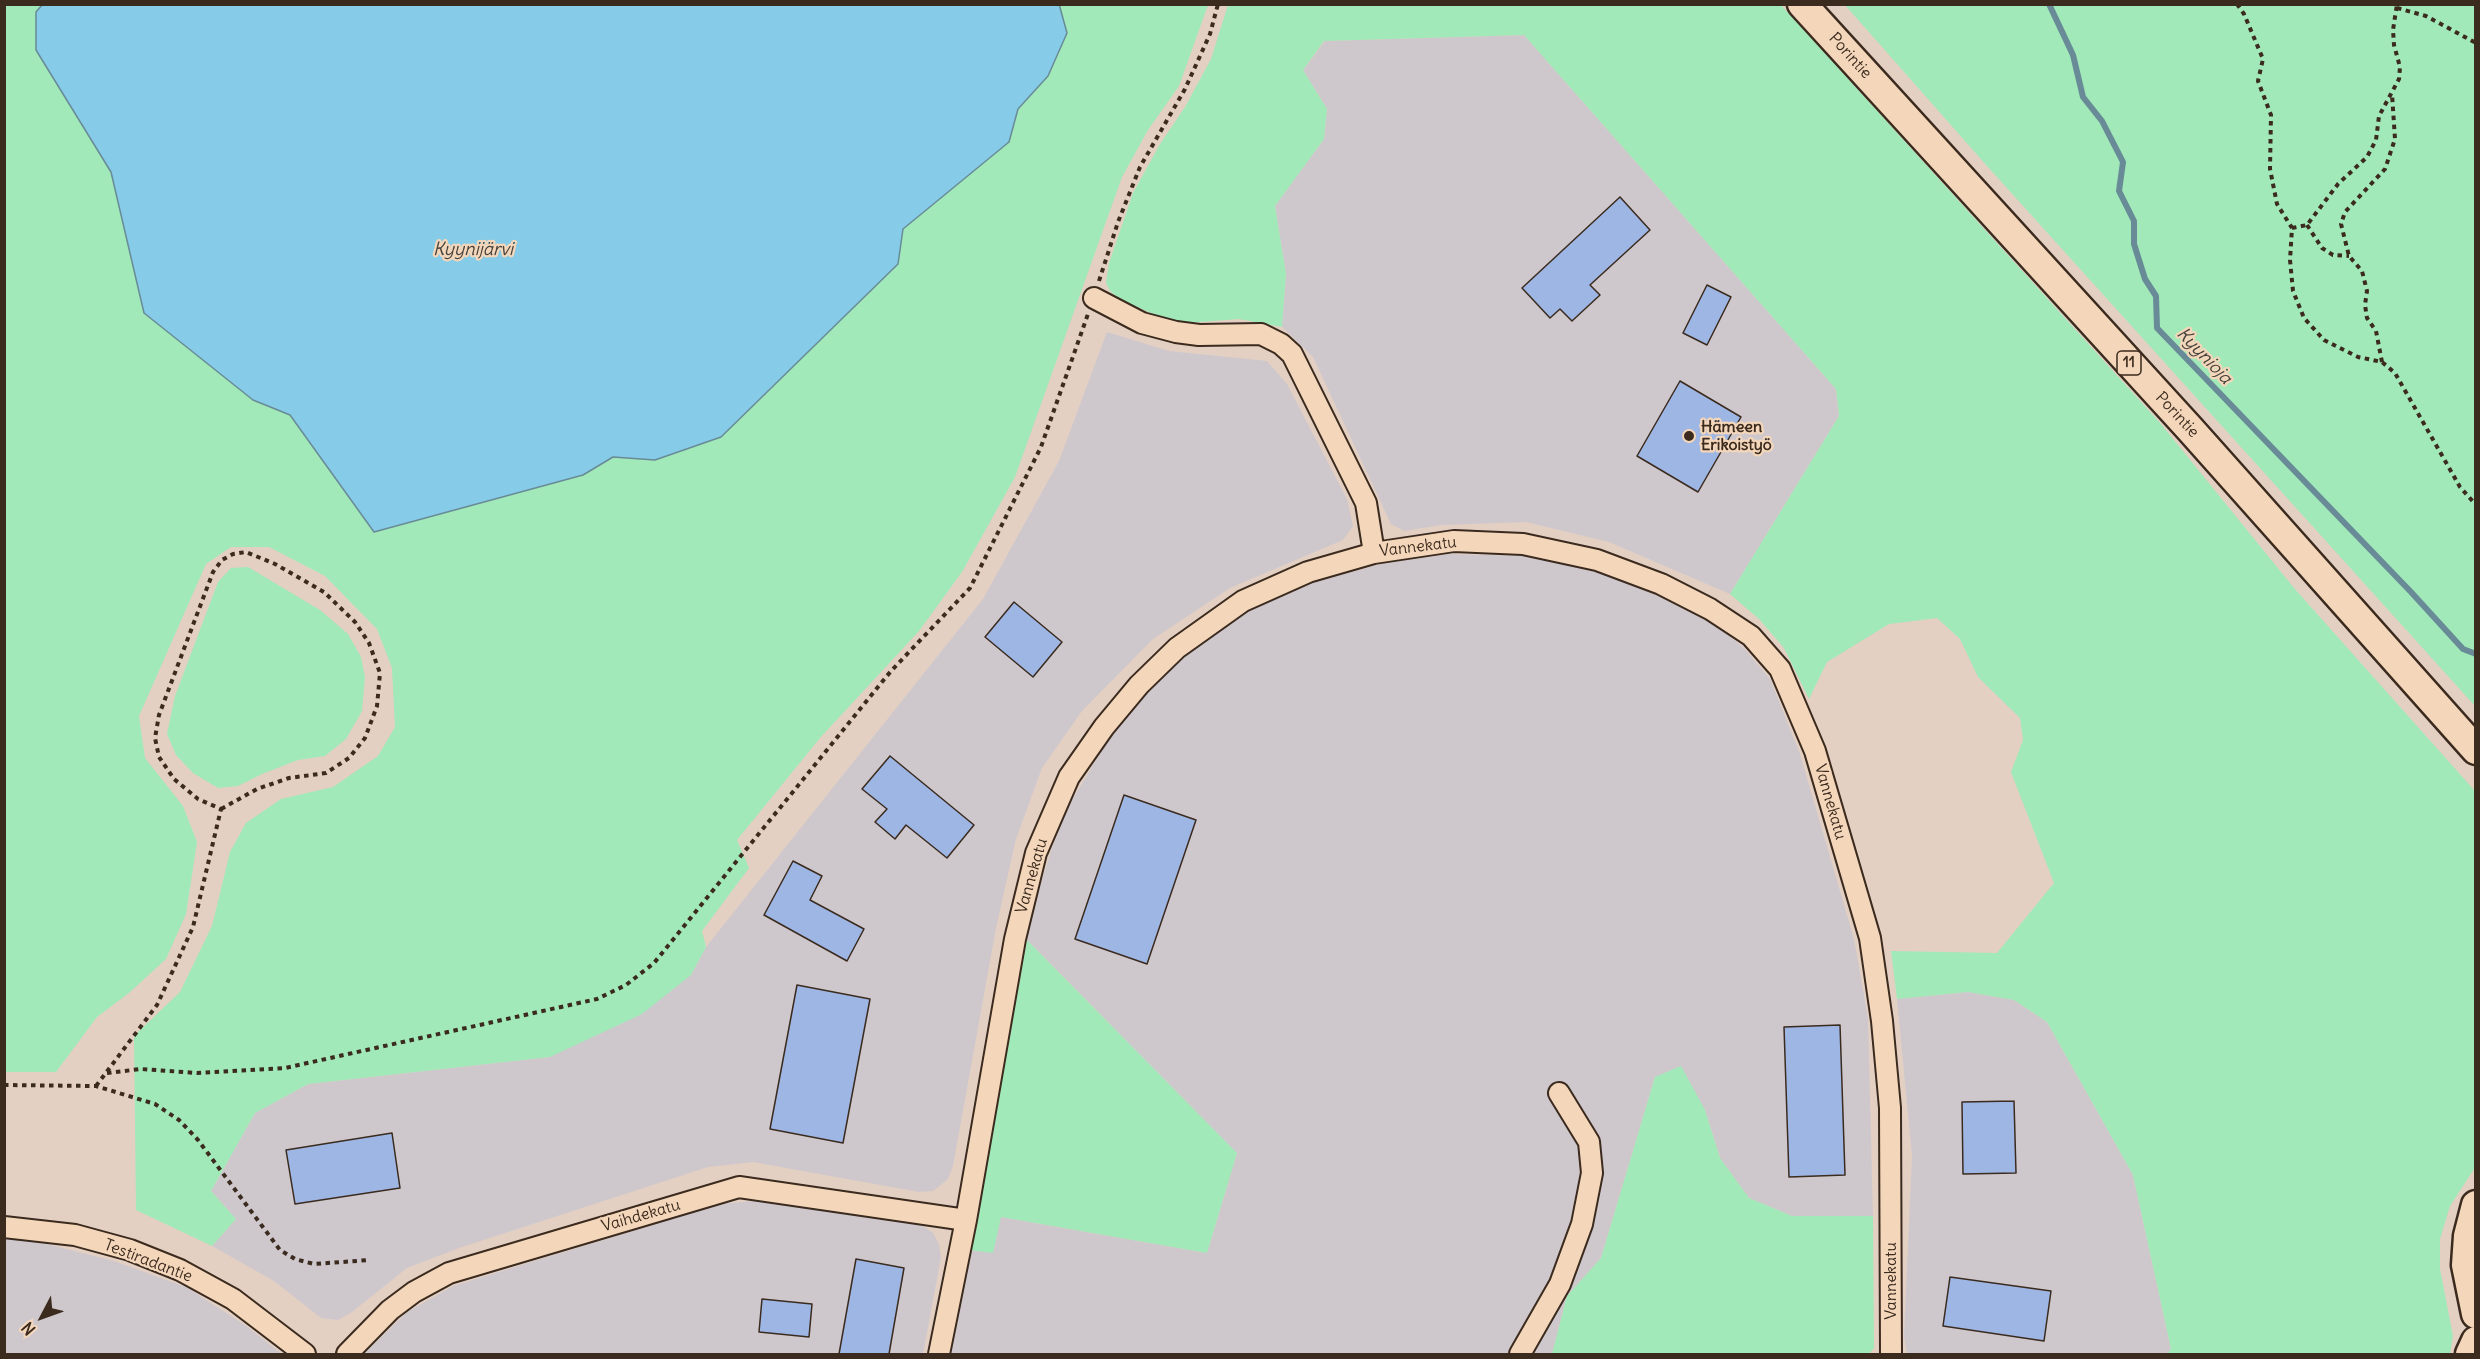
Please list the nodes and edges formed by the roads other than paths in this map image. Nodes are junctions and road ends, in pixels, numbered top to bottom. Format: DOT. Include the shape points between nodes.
graph roads {
  1 [pos="1802,4"];
  2 [pos="1094,298"];
  3 [pos="1374,553"];
  4 [pos="2464,731"];
  5 [pos="2475,750"];
  6 [pos="1559,1094"];
  7 [pos="2475,1204"];
  8 [pos="966,1220"];
  9 [pos="4,1227"];
  10 [pos="2475,1314"];
  11 [pos="2475,1341"];
  12 [pos="305,1354"];
  13 [pos="347,1354"];
  14 [pos="939,1354"];
  15 [pos="1520,1354"];
  16 [pos="1891,1354"];
  17 [pos="2470,1354"];
  1 -- 4 [label="highway, Porintie / 11"];
  2 -- 3 [label="street" via="1142,323 1176,333 1261,334 1292,354 1366,503"];
  3 -- 8 [label="street, Vannekatu" via="1308,572 1243,601 1177,648 1139,685 1069,777 1036,853 1015,939"];
  3 -- 16 [label="street, Vannekatu" via="1454,541 1523,544 1598,560 1661,584 1710,609 1751,636 1780,669 1815,751 1870,938 1890,1108"];
  4 -- 5 [label="highway, Porintie / 11"];
  6 -- 15 [label="street" via="1589,1142 1592,1173 1582,1224 1560,1284"];
  7 -- 10 [label="highway" via="2466,1265"];
  8 -- 13 [label="street, Vaihdekatu" via="739,1187 449,1273 390,1310"];
  8 -- 14 [label="street, Vannekatu"];
  9 -- 12 [label="street, Testiradantie" via="75,1235 130,1250 180,1270 232,1299"];
  11 -- 17 [label="highway"];
}
